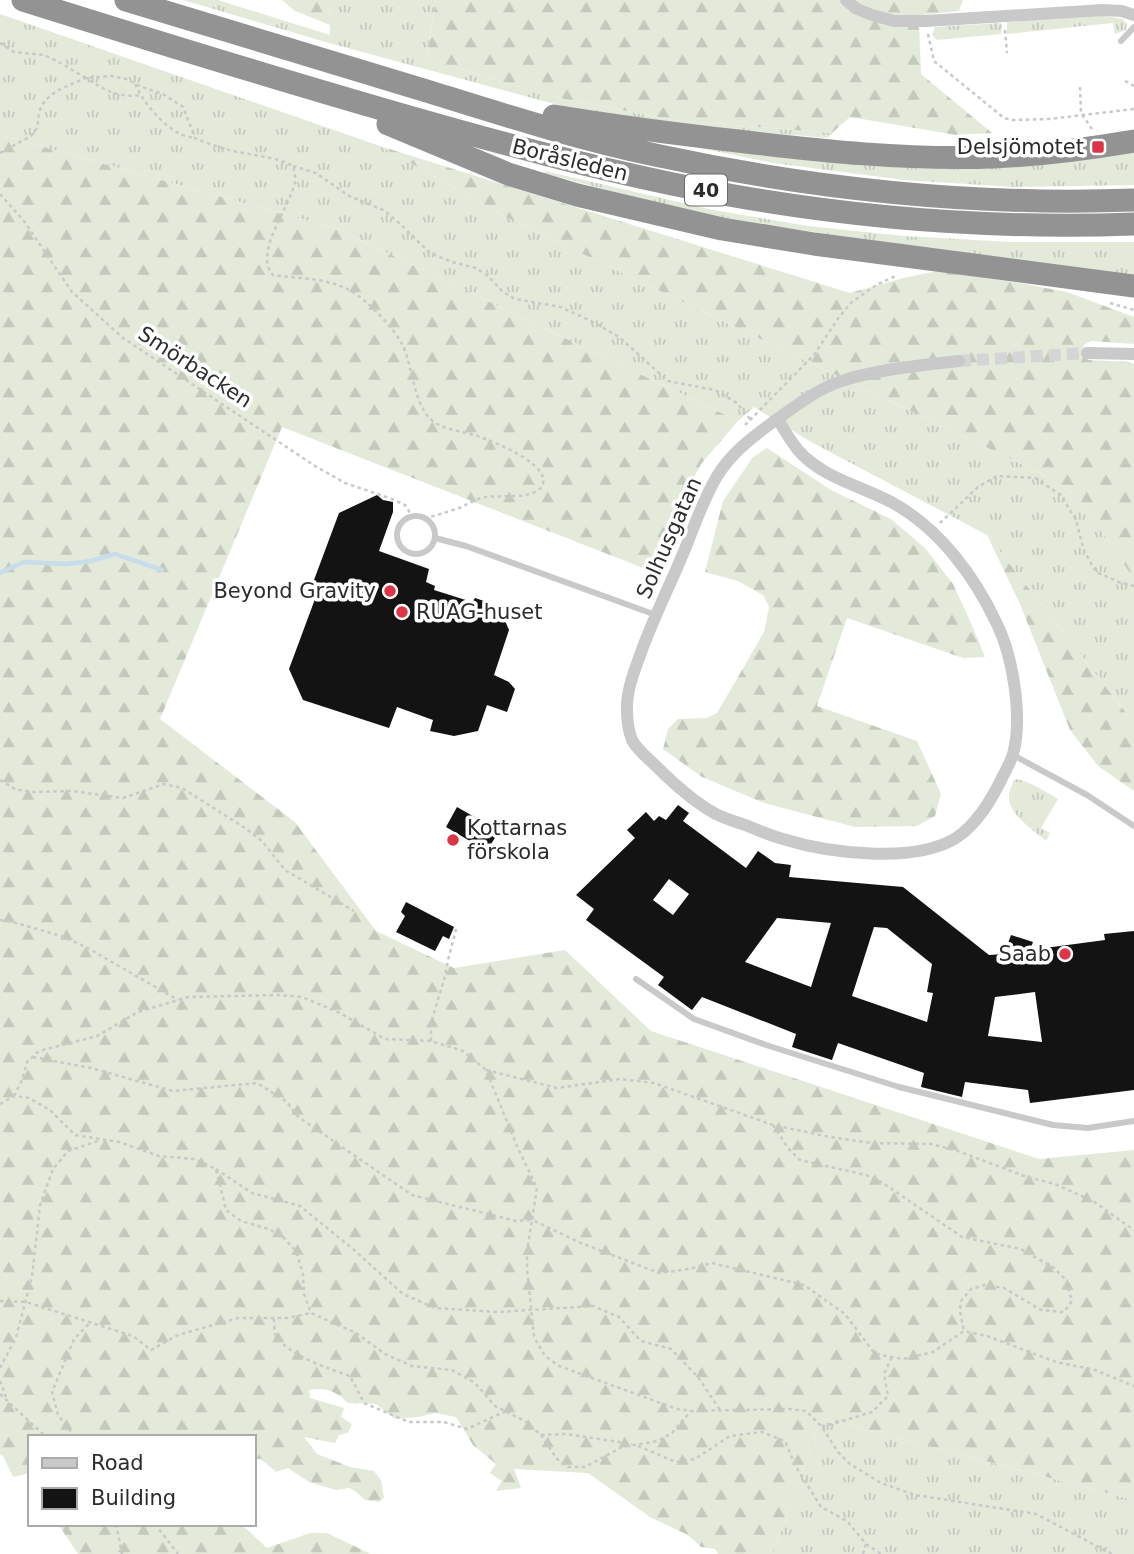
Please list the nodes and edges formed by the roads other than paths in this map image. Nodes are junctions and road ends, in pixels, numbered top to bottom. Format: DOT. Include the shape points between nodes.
graph roads {
  1 [pos="23,0"];
  2 [pos="126,0"];
  3 [pos="846,0"];
  4 [pos="1134,15"];
  5 [pos="1134,27"];
  6 [pos="1121,41"];
  7 [pos="299,86"];
  8 [pos="454,99"];
  9 [pos="1134,141"];
  10 [pos="1134,200"];
  11 [pos="1134,224"];
  12 [pos="1134,286"];
  13 [pos="1087,353"];
  14 [pos="1134,354"];
  15 [pos="959,361"];
  16 [pos="778,419"];
  17 [pos="435,538"];
  18 [pos="656,615"];
  19 [pos="1013,755"];
  20 [pos="1134,826"];
  21 [pos="636,979"];
  22 [pos="1134,1121"];
  1 -- 7 [label="highway, Boråsleden / 40"];
  2 -- 8 [label="highway, Boråsleden / 40"];
  3 -- 4 [label="street" via="857,9 894,21 1103,10"];
  5 -- 6 [label="lane"];
  7 -- 11 [label="highway, Boråsleden / 40" via="550,156 731,195 909,219 999,225"];
  7 -- 12 [label="highway" via="508,174 665,217 814,244"];
  8 -- 9 [label="highway" via="691,136 903,156 1053,153"];
  8 -- 10 [label="highway, Boråsleden / 40" via="652,155 822,185 992,201"];
  13 -- 14 [label="street"];
  15 -- 16 [label="street, Solhusgatan" via="837,383"];
  16 -- 18 [label="street, Solhusgatan" via="738,449 718,475"];
  16 -- 19 [label="street, Solhusgatan" via="800,452 819,468 897,505 956,556 999,627 1012,667 1016,703"];
  17 -- 17 [label="lane" via="432,524 419,516 405,519 397,532 401,546 413,554 427,550"];
  17 -- 18 [label="lane, Solhusgatan"];
  18 -- 19 [label="street, Solhusgatan" via="629,689 626,708 633,742 715,814 784,840 828,849 873,855 931,848 968,829 990,800"];
  19 -- 20 [label="lane"];
  21 -- 22 [label="lane" via="694,1019 899,1087 1053,1125 1088,1128"];
}
